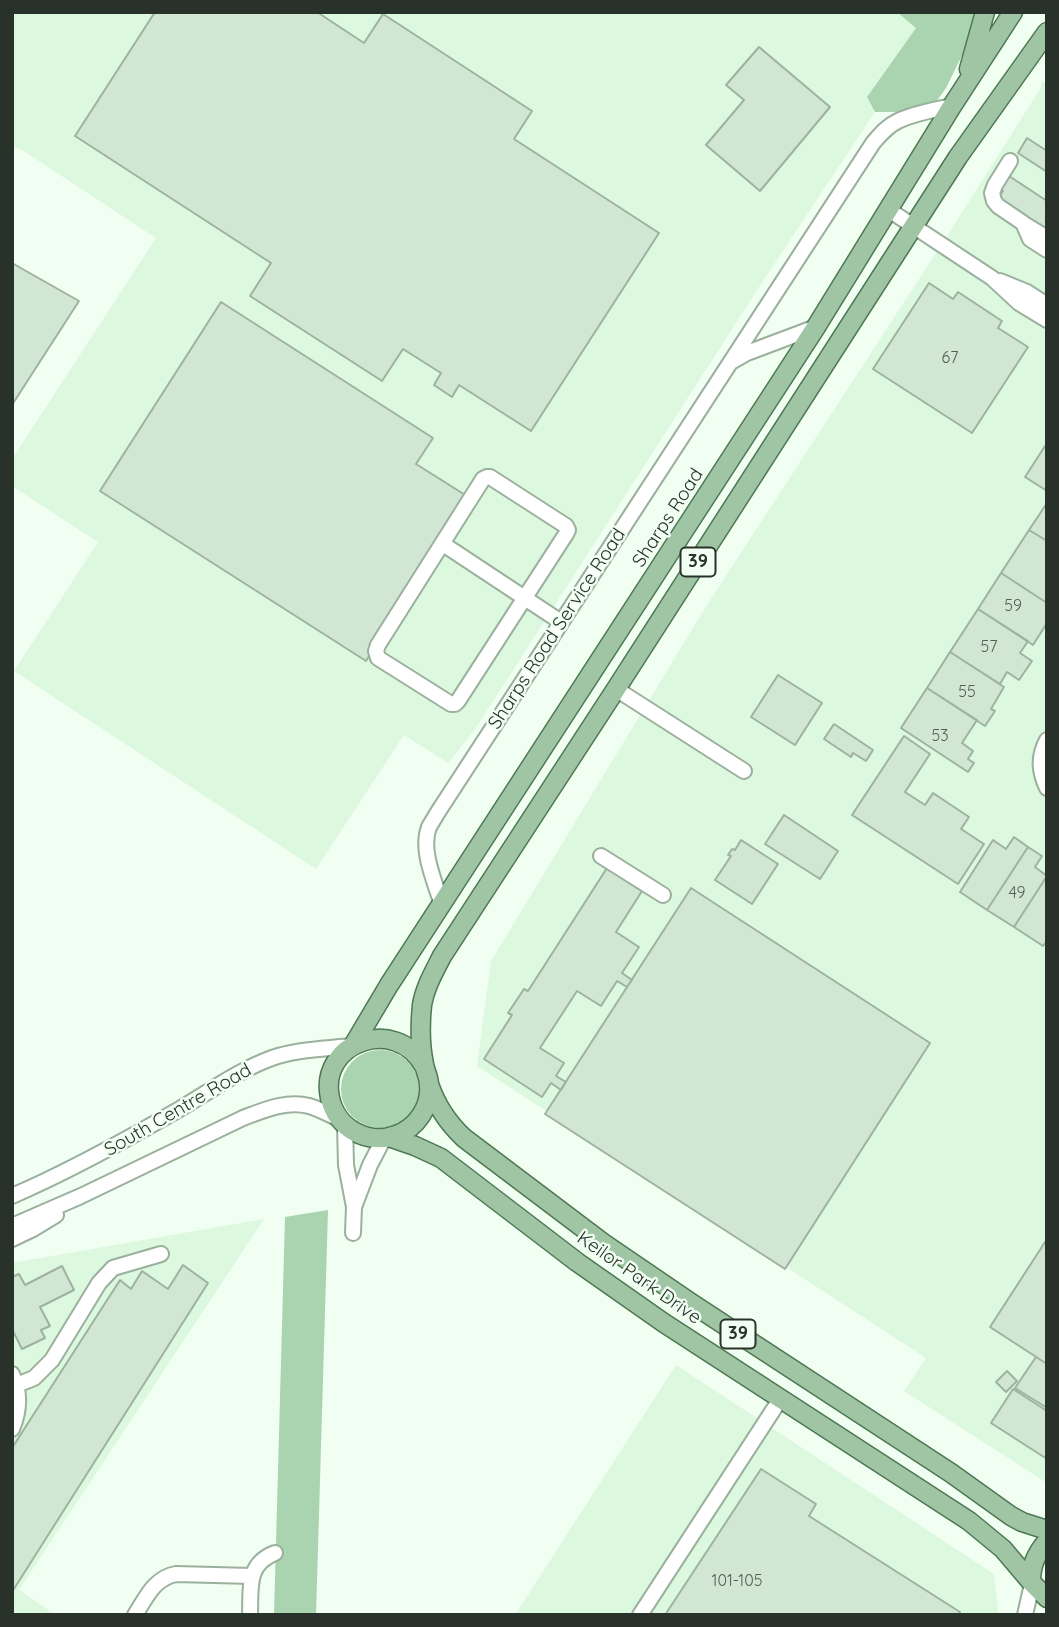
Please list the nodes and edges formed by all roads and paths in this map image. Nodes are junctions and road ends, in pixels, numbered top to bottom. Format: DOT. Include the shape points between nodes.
graph roads {
  1 [pos="985,12"];
  2 [pos="1013,12"];
  3 [pos="1047,32"];
  4 [pos="1041,48"];
  5 [pos="963,89"];
  6 [pos="952,106"];
  7 [pos="1010,161"];
  8 [pos="889,210"];
  9 [pos="1023,223"];
  10 [pos="914,227"];
  11 [pos="1047,238"];
  12 [pos="1047,250"];
  13 [pos="992,278"];
  14 [pos="1047,305"];
  15 [pos="1047,320"];
  16 [pos="816,327"];
  17 [pos="729,364"];
  18 [pos="443,544"];
  19 [pos="525,598"];
  20 [pos="561,622"];
  21 [pos="616,689"];
  22 [pos="1047,740"];
  23 [pos="744,771"];
  24 [pos="1047,788"];
  25 [pos="601,856"];
  26 [pos="663,895"];
  27 [pos="442,905"];
  28 [pos="353,1045"];
  29 [pos="424,1066"];
  30 [pos="429,1084"];
  31 [pos="343,1122"];
  32 [pos="387,1137"];
  33 [pos="117,1178"];
  34 [pos="12,1196"];
  35 [pos="354,1207"];
  36 [pos="12,1226"];
  37 [pos="353,1233"];
  38 [pos="12,1239"];
  39 [pos="161,1254"];
  40 [pos="14,1382"];
  41 [pos="781,1398"];
  42 [pos="13,1424"];
  43 [pos="1047,1530"];
  44 [pos="1047,1541"];
  45 [pos="275,1553"];
  46 [pos="252,1576"];
  47 [pos="1031,1583"];
  48 [pos="1047,1598"];
  49 [pos="135,1615"];
  50 [pos="250,1615"];
  51 [pos="640,1615"];
  52 [pos="1025,1615"];
  1 -- 5 [label="main road"];
  2 -- 5 [label="main road, Sharps Road / 39"];
  3 -- 4 [label="main road, 39"];
  4 -- 10 [label="main road, 39" via="972,138"];
  5 -- 6 [label="main road, Sharps Road / 39"];
  6 -- 8 [label="main road, Sharps Road / 39"];
  6 -- 17 [label="street, Sharps Road Service Road" via="897,121 873,143"];
  7 -- 9 [label="street" via="992,193 998,206"];
  8 -- 10 [label="street"];
  8 -- 16 [label="main road, Sharps Road / 39"];
  9 -- 11 [label="street"];
  9 -- 12 [label="street" via="1030,239"];
  10 -- 13 [label="street"];
  10 -- 21 [label="main road, 39"];
  13 -- 14 [label="street"];
  13 -- 15 [label="street"];
  16 -- 17 [label="street, Sharps Road Service Road"];
  16 -- 27 [label="main road, Sharps Road / 39"];
  17 -- 20 [label="street, Sharps Road Service Road"];
  18 -- 19 [label="street"];
  18 -- 19 [label="street" via="487,477 542,510 568,530"];
  18 -- 19 [label="street" via="378,645 378,658 455,704"];
  19 -- 20 [label="street"];
  20 -- 27 [label="street, Sharps Road Service Road" via="429,828 426,853"];
  21 -- 23 [label="street"];
  21 -- 29 [label="main road, 39" via="430,977 422,1006"];
  22 -- 24 [label="street" via="1040,766"];
  25 -- 26 [label="street"];
  27 -- 28 [label="main road, Sharps Road / 39"];
  28 -- 29 [label="main road" via="374,1038 394,1040 411,1050"];
  28 -- 31 [label="main road, 39" via="331,1073 330,1098"];
  28 -- 34 [label="street, South Centre Road" via="270,1058 118,1145"];
  29 -- 30 [label="main road, 39"];
  30 -- 32 [label="main road" via="419,1118 403,1132"];
  30 -- 43 [label="main road, Keilor Park Drive / 39" via="455,1130 603,1242 1011,1516"];
  31 -- 32 [label="main road, 39" via="363,1135"];
  31 -- 33 [label="street, South Centre Road" via="304,1105 268,1109"];
  31 -- 35 [label="street"];
  32 -- 35 [label="street"];
  32 -- 41 [label="main road, Keilor Park Drive / 39" via="441,1158 631,1301"];
  33 -- 36 [label="street, South Centre Road"];
  33 -- 38 [label="street"];
  35 -- 37 [label="street"];
  39 -- 40 [label="street" via="113,1268 52,1360 34,1378"];
  40 -- 42 [label="street" via="19,1406"];
  41 -- 47 [label="main road, Keilor Park Drive / 39" via="969,1521 1003,1549"];
  41 -- 51 [label="street"];
  44 -- 47 [label="main road" via="1033,1562"];
  45 -- 46 [label="street" via="262,1560"];
  46 -- 49 [label="street" via="167,1576 154,1586"];
  46 -- 50 [label="street"];
  47 -- 48 [label="main road, 39"];
  47 -- 52 [label="street"];
}
